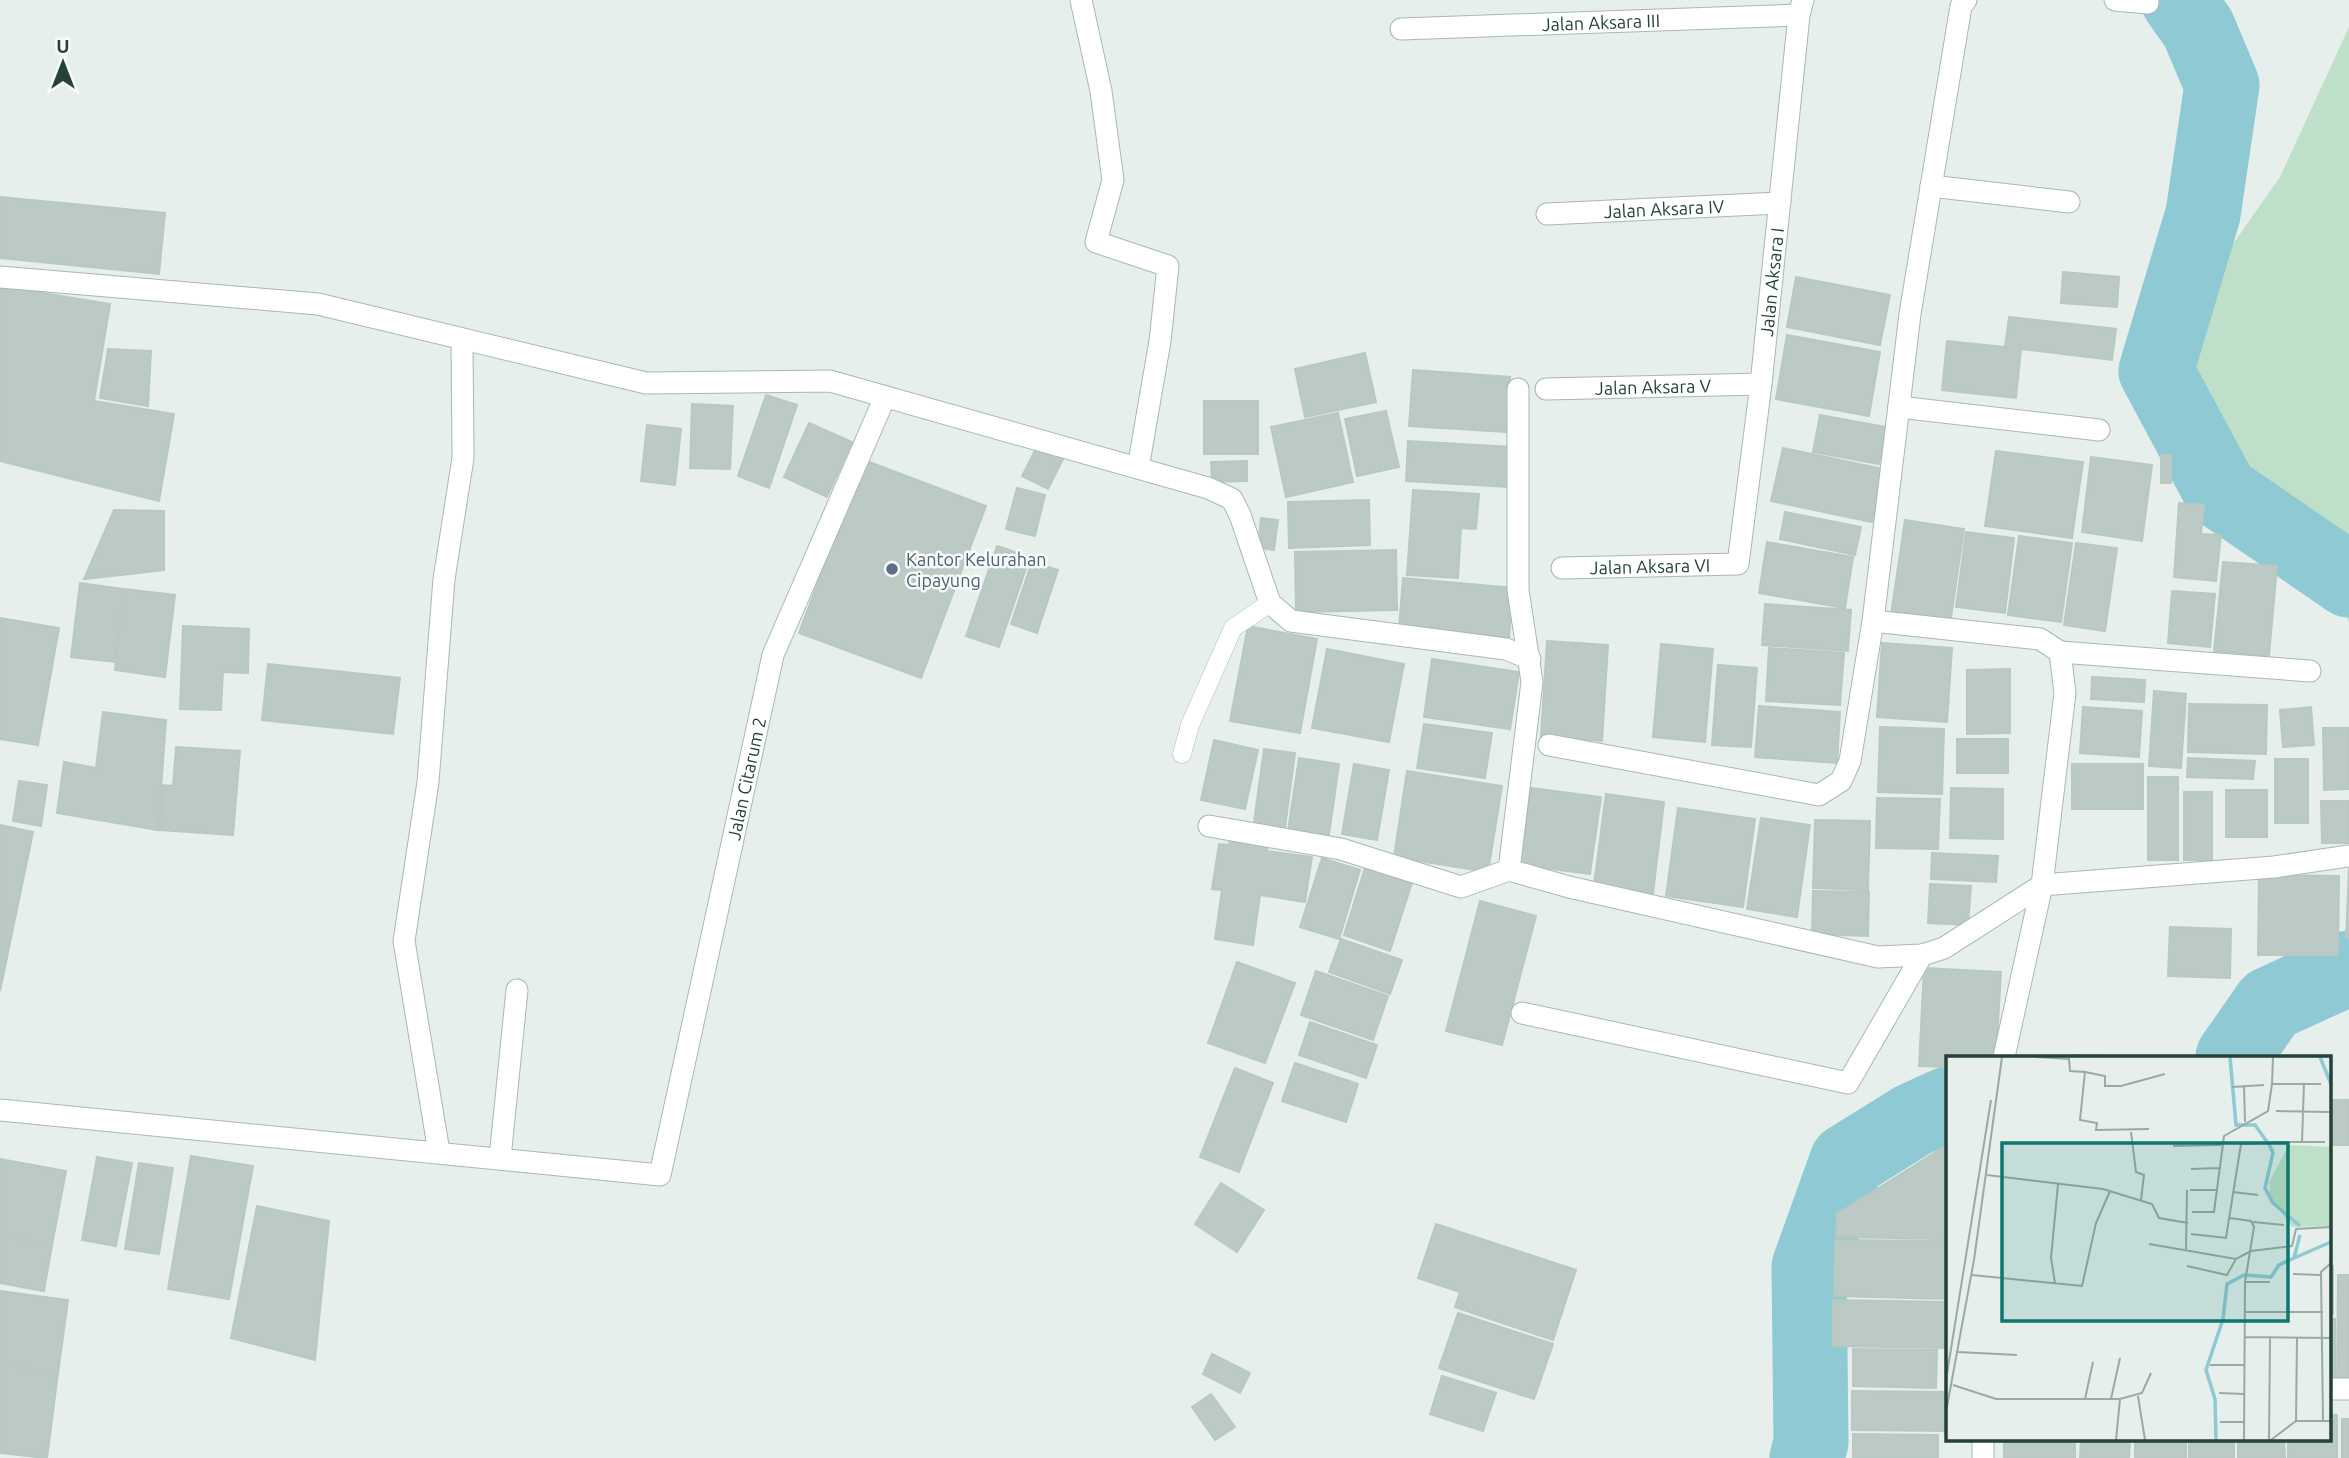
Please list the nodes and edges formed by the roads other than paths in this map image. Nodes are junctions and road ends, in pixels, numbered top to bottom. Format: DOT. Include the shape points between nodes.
graph roads {
  1 [pos="1081,0"];
  2 [pos="1966,0"];
  3 [pos="2115,0"];
  4 [pos="2148,3"];
  5 [pos="1801,8"];
  6 [pos="1401,29"];
  7 [pos="1931,187"];
  8 [pos="2069,202"];
  9 [pos="1780,203"];
  10 [pos="1547,214"];
  11 [pos="0,277"];
  12 [pos="462,341"];
  13 [pos="1761,384"];
  14 [pos="1518,389"];
  15 [pos="1546,389"];
  16 [pos="885,397"];
  17 [pos="1899,407"];
  18 [pos="2099,430"];
  19 [pos="1138,468"];
  20 [pos="1738,564"];
  21 [pos="1562,568"];
  22 [pos="1270,603"];
  23 [pos="1873,621"];
  24 [pos="2060,652"];
  25 [pos="1530,659"];
  26 [pos="2310,671"];
  27 [pos="1549,744"];
  28 [pos="1182,754"];
  29 [pos="1209,826"];
  30 [pos="2349,856"];
  31 [pos="1508,870"];
  32 [pos="2042,885"];
  33 [pos="1922,956"];
  34 [pos="517,990"];
  35 [pos="1522,1013"];
  36 [pos="2004,1056"];
  37 [pos="0,1110"];
  38 [pos="439,1152"];
  39 [pos="500,1158"];
  40 [pos="1983,1440"];
  41 [pos="1983,1458"];
  1 -- 19 [label="street" via="1101,91 1113,180 1096,242 1168,266"];
  2 -- 7 [label="street" via="1961,6"];
  3 -- 4 [label="street"];
  5 -- 6 [label="street, Jalan Aksara III"];
  5 -- 9 [label="street, Jalan Aksara I"];
  7 -- 8 [label="street"];
  7 -- 17 [label="street"];
  9 -- 10 [label="street, Jalan Aksara IV"];
  9 -- 13 [label="street, Jalan Aksara I"];
  11 -- 12 [label="street" via="318,304"];
  12 -- 16 [label="street" via="646,383 830,381"];
  12 -- 38 [label="street" via="463,458 444,579 428,782 404,942"];
  13 -- 15 [label="street, Jalan Aksara V"];
  13 -- 20 [label="street, Jalan Aksara I"];
  14 -- 25 [label="street" via="1518,590"];
  16 -- 19 [label="street"];
  16 -- 39 [label="street, Jalan Citarum 2" via="774,655 660,1175"];
  17 -- 18 [label="street"];
  17 -- 23 [label="street"];
  19 -- 22 [label="street" via="1232,499"];
  20 -- 21 [label="street, Jalan Aksara VI"];
  22 -- 25 [label="street" via="1291,621 1310,626 1506,649"];
  22 -- 28 [label="lane" via="1233,628"];
  23 -- 24 [label="street" via="2040,639"];
  23 -- 27 [label="street" via="1850,761 1841,781 1819,796"];
  24 -- 26 [label="street"];
  24 -- 32 [label="street" via="2065,693"];
  25 -- 31 [label="street" via="1532,682"];
  29 -- 31 [label="street" via="1341,849 1461,887"];
  30 -- 32 [label="street" via="2274,867"];
  31 -- 33 [label="street" via="1857,954"];
  32 -- 33 [label="street" via="1944,948"];
  32 -- 36 [label="street"];
  33 -- 35 [label="street" via="1848,1083"];
  34 -- 39 [label="street"];
  37 -- 38 [label="street"];
  38 -- 39 [label="street"];
  40 -- 41 [label="street"];
}
